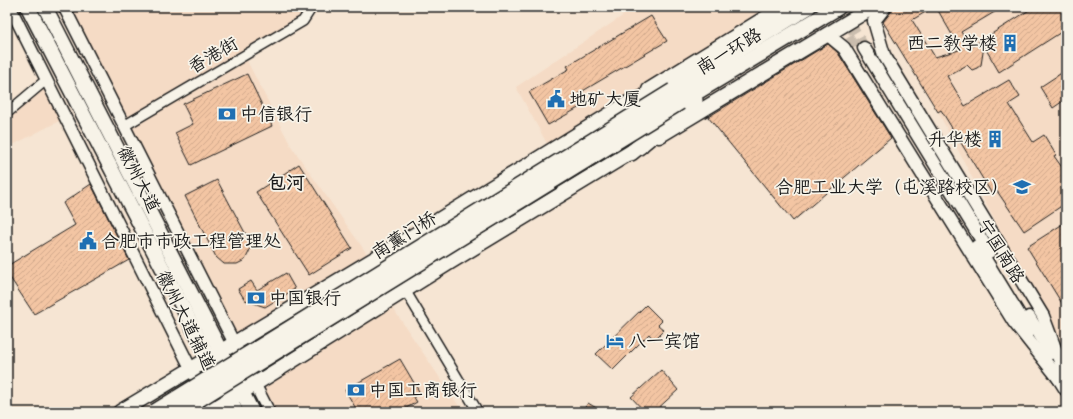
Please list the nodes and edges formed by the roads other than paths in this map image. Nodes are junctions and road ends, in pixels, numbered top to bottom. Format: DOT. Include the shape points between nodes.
graph roads {
  1 [pos="10,7"];
  2 [pos="28,7"];
  3 [pos="45,7"];
  4 [pos="64,7"];
  5 [pos="312,7"];
  6 [pos="783,7"];
  7 [pos="808,7"];
  8 [pos="838,7"];
  9 [pos="873,7"];
  10 [pos="885,7"];
  11 [pos="827,34"];
  12 [pos="859,49"];
  13 [pos="709,69"];
  14 [pos="726,74"];
  15 [pos="46,80"];
  16 [pos="677,97"];
  17 [pos="621,108"];
  18 [pos="7,113"];
  19 [pos="124,126"];
  20 [pos="630,153"];
  21 [pos="405,290"];
  22 [pos="234,344"];
  23 [pos="215,355"];
  24 [pos="191,369"];
  25 [pos="1064,381"];
  26 [pos="255,384"];
  27 [pos="236,396"];
  28 [pos="213,411"];
  29 [pos="120,412"];
  30 [pos="155,412"];
  31 [pos="178,412"];
  32 [pos="236,412"];
  33 [pos="252,412"];
  34 [pos="269,412"];
  35 [pos="478,412"];
  1 -- 15 [label="street, 徽州大道辅道"];
  2 -- 23 [label="main road, 徽州大道"];
  3 -- 23 [label="main road, 徽州大道"];
  4 -- 19 [label="street, 徽州大道辅道"];
  5 -- 19 [label="street, 香港街" via="303,21"];
  6 -- 17 [label="main road"];
  7 -- 13 [label="highway, 南一环路"];
  8 -- 14 [label="highway, 南一环路"];
  9 -- 11 [label="main road"];
  10 -- 25 [label="main road" via="874,21 884,55 1043,316"];
  11 -- 20 [label="main road"];
  11 -- 25 [label="main road" via="844,48 1014,322"];
  12 -- 25 [label="main road, 宁国南路"];
  13 -- 16 [label="highway, 南一环路"];
  13 -- 17 [label="highway"];
  14 -- 16 [label="highway, 南一环路"];
  14 -- 20 [label="highway"];
  15 -- 18 [label="street"];
  15 -- 24 [label="street, 徽州大道辅道"];
  16 -- 30 [label="highway, 南薰门桥, bridge"];
  16 -- 31 [label="highway, 南薰门桥, bridge"];
  17 -- 22 [label="main road"];
  19 -- 22 [label="street, 徽州大道辅道"];
  20 -- 21 [label="main road"];
  21 -- 26 [label="main road"];
  21 -- 35 [label="street"];
  22 -- 23 [label="main road"];
  22 -- 26 [label="street, 徽州大道辅道"];
  23 -- 24 [label="main road"];
  23 -- 27 [label="main road, 徽州大道"];
  24 -- 28 [label="street, 徽州大道辅道"];
  24 -- 29 [label="main road"];
  26 -- 27 [label="main road"];
  26 -- 34 [label="street, 徽州大道辅道"];
  27 -- 28 [label="main road"];
  27 -- 32 [label="main road, 徽州大道"];
  27 -- 33 [label="main road, 徽州大道"];
}
